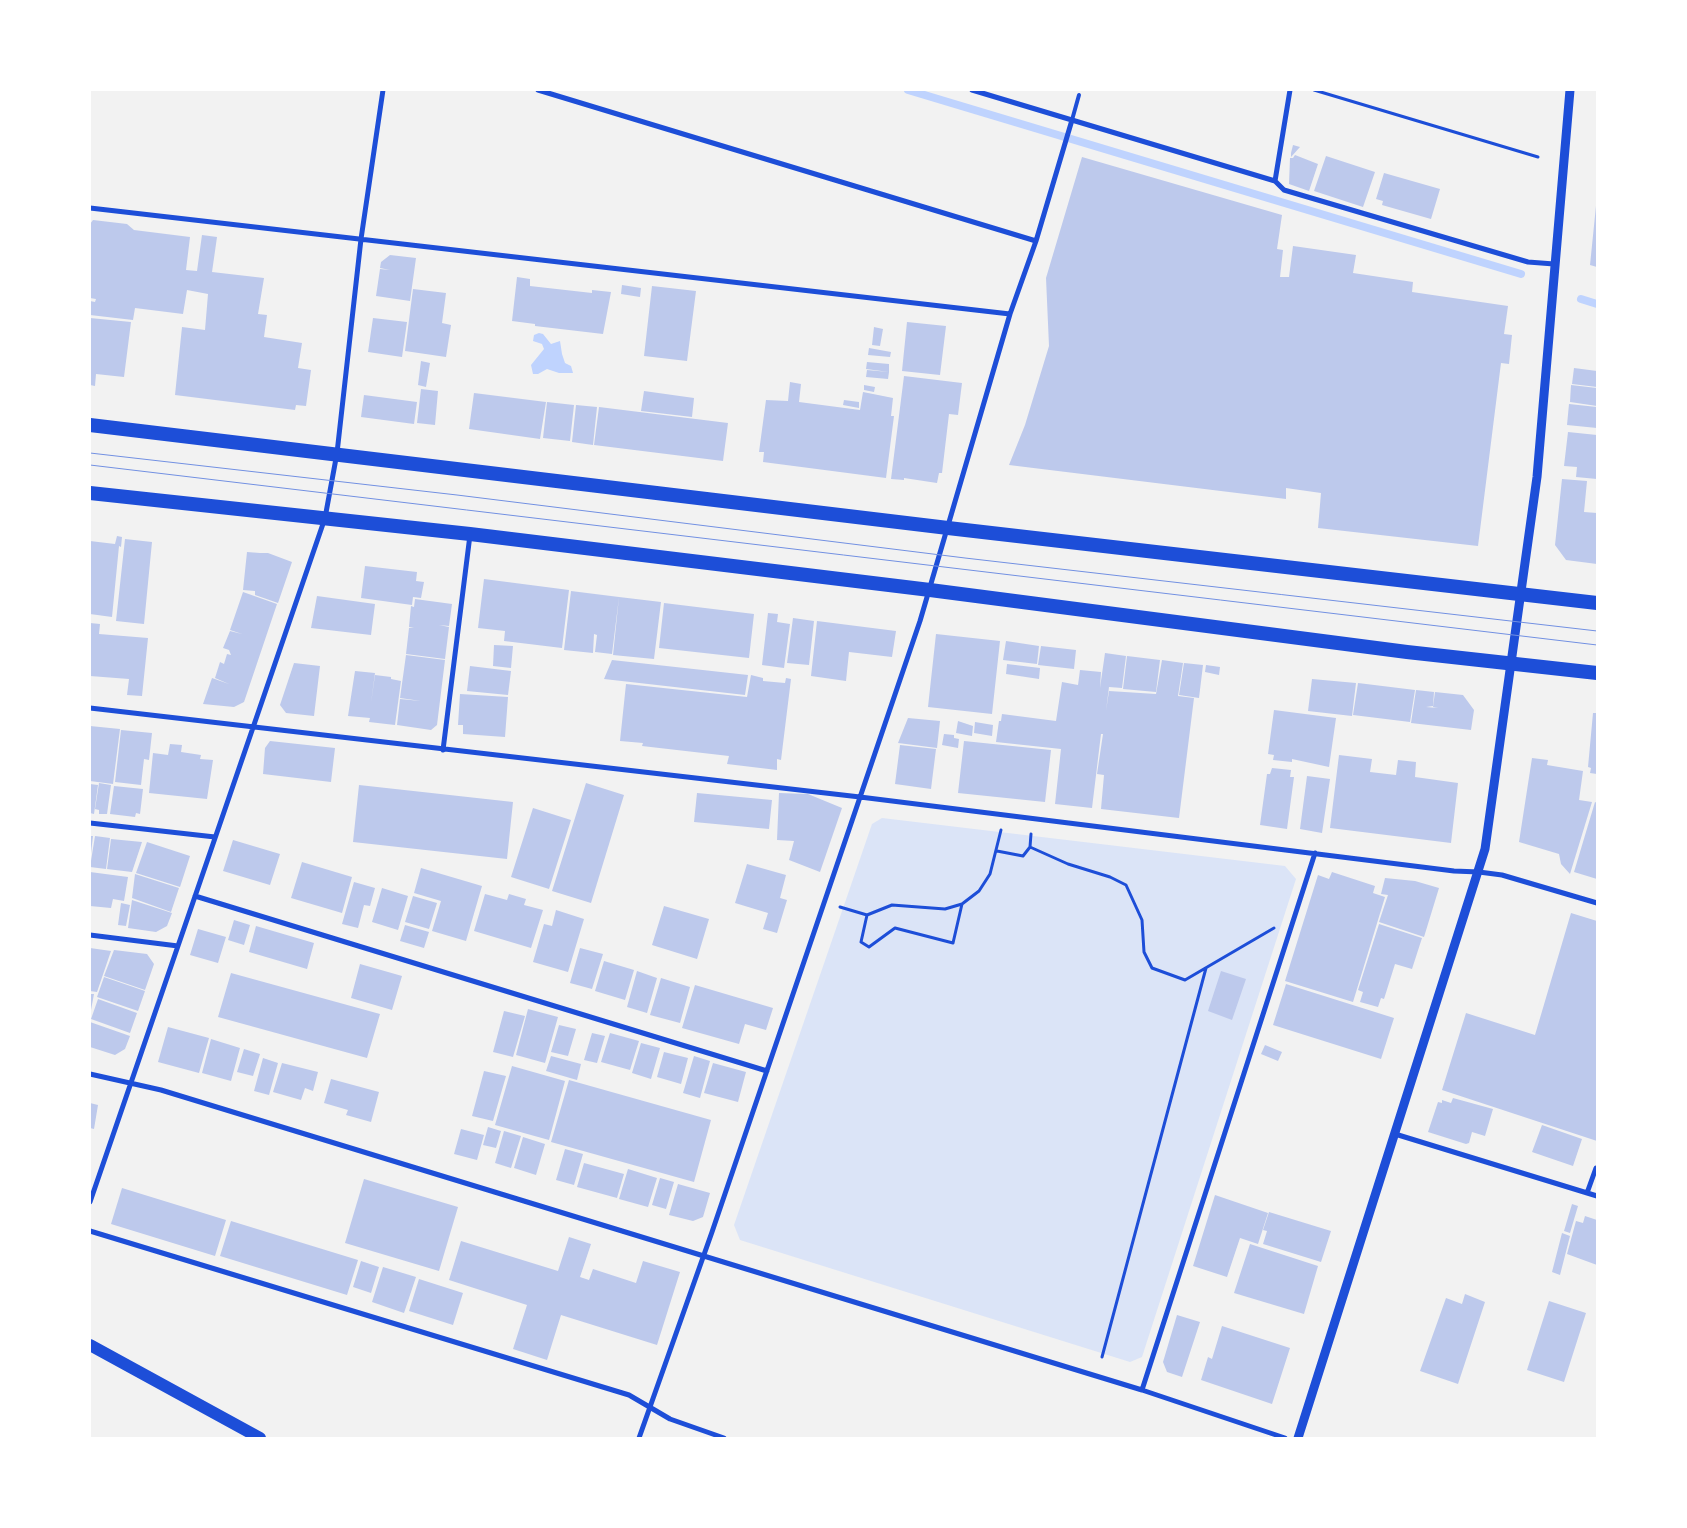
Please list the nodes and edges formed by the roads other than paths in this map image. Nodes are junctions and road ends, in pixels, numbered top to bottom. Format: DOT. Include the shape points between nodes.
graph roads {
  1 [pos="383,90"];
  2 [pos="538,90"];
  3 [pos="972,90"];
  4 [pos="1290,90"];
  5 [pos="1570,90"];
  6 [pos="1079,94"];
  7 [pos="1072,120"];
  8 [pos="1274,181"];
  9 [pos="90,208"];
  10 [pos="361,239"];
  11 [pos="1036,241"];
  12 [pos="1554,264"];
  13 [pos="1010,314"];
  14 [pos="90,424"];
  15 [pos="337,453"];
  16 [pos="90,493"];
  17 [pos="326,518"];
  18 [pos="948,528"];
  19 [pos="470,534"];
  20 [pos="930,590"];
  21 [pos="1521,593"];
  22 [pos="1597,603"];
  23 [pos="1511,663"];
  24 [pos="1597,673"];
  25 [pos="90,708"];
  26 [pos="252,728"];
  27 [pos="443,750"];
  28 [pos="860,797"];
  29 [pos="90,823"];
  30 [pos="215,837"];
  31 [pos="1315,853"];
  32 [pos="1479,872"];
  33 [pos="196,896"];
  34 [pos="1597,903"];
  35 [pos="90,935"];
  36 [pos="178,946"];
  37 [pos="767,1071"];
  38 [pos="90,1074"];
  39 [pos="132,1082"];
  40 [pos="1395,1134"];
  41 [pos="1596,1168"];
  42 [pos="1587,1193"];
  43 [pos="1597,1196"];
  44 [pos="90,1202"];
  45 [pos="90,1231"];
  46 [pos="704,1256"];
  47 [pos="90,1346"];
  48 [pos="1142,1390"];
  49 [pos="650,1407"];
  50 [pos="260,1438"];
  51 [pos="639,1438"];
  52 [pos="724,1438"];
  53 [pos="1285,1438"];
  54 [pos="1298,1438"];
  1 -- 10 [label="street"];
  2 -- 11 [label="street"];
  3 -- 7 [label="street"];
  4 -- 8 [label="street"];
  5 -- 12 [label="street"];
  6 -- 7 [label="lane"];
  7 -- 8 [label="street"];
  7 -- 11 [label="street"];
  8 -- 12 [label="street" via="1284,190 1528,262"];
  9 -- 10 [label="street"];
  10 -- 13 [label="street"];
  10 -- 15 [label="street"];
  11 -- 13 [label="street"];
  12 -- 21 [label="street" via="1537,477"];
  13 -- 18 [label="street"];
  14 -- 15 [label="highway"];
  15 -- 17 [label="street"];
  15 -- 18 [label="highway"];
  16 -- 17 [label="highway"];
  17 -- 19 [label="highway"];
  17 -- 26 [label="street"];
  18 -- 20 [label="street"];
  18 -- 21 [label="highway"];
  19 -- 20 [label="highway"];
  19 -- 27 [label="street"];
  20 -- 23 [label="highway"];
  20 -- 28 [label="street"];
  21 -- 22 [label="highway"];
  21 -- 23 [label="street"];
  23 -- 24 [label="highway"];
  23 -- 32 [label="street"];
  25 -- 26 [label="street"];
  26 -- 27 [label="street"];
  26 -- 30 [label="street"];
  27 -- 28 [label="street"];
  28 -- 31 [label="street"];
  28 -- 37 [label="street"];
  29 -- 30 [label="street"];
  30 -- 33 [label="street"];
  31 -- 32 [label="street"];
  31 -- 48 [label="street"];
  32 -- 34 [label="street"];
  32 -- 40 [label="street"];
  33 -- 36 [label="street"];
  33 -- 37 [label="street"];
  35 -- 36 [label="street"];
  36 -- 39 [label="street"];
  37 -- 46 [label="street"];
  38 -- 39 [label="street"];
  39 -- 44 [label="street"];
  39 -- 46 [label="street"];
  40 -- 42 [label="street"];
  40 -- 54 [label="street"];
  41 -- 42 [label="street"];
  42 -- 43 [label="street"];
  45 -- 49 [label="street" via="629,1395"];
  46 -- 48 [label="street"];
  46 -- 49 [label="street"];
  47 -- 50 [label="main road"];
  48 -- 53 [label="street"];
  49 -- 51 [label="street"];
  49 -- 52 [label="street" via="670,1419"];
}
